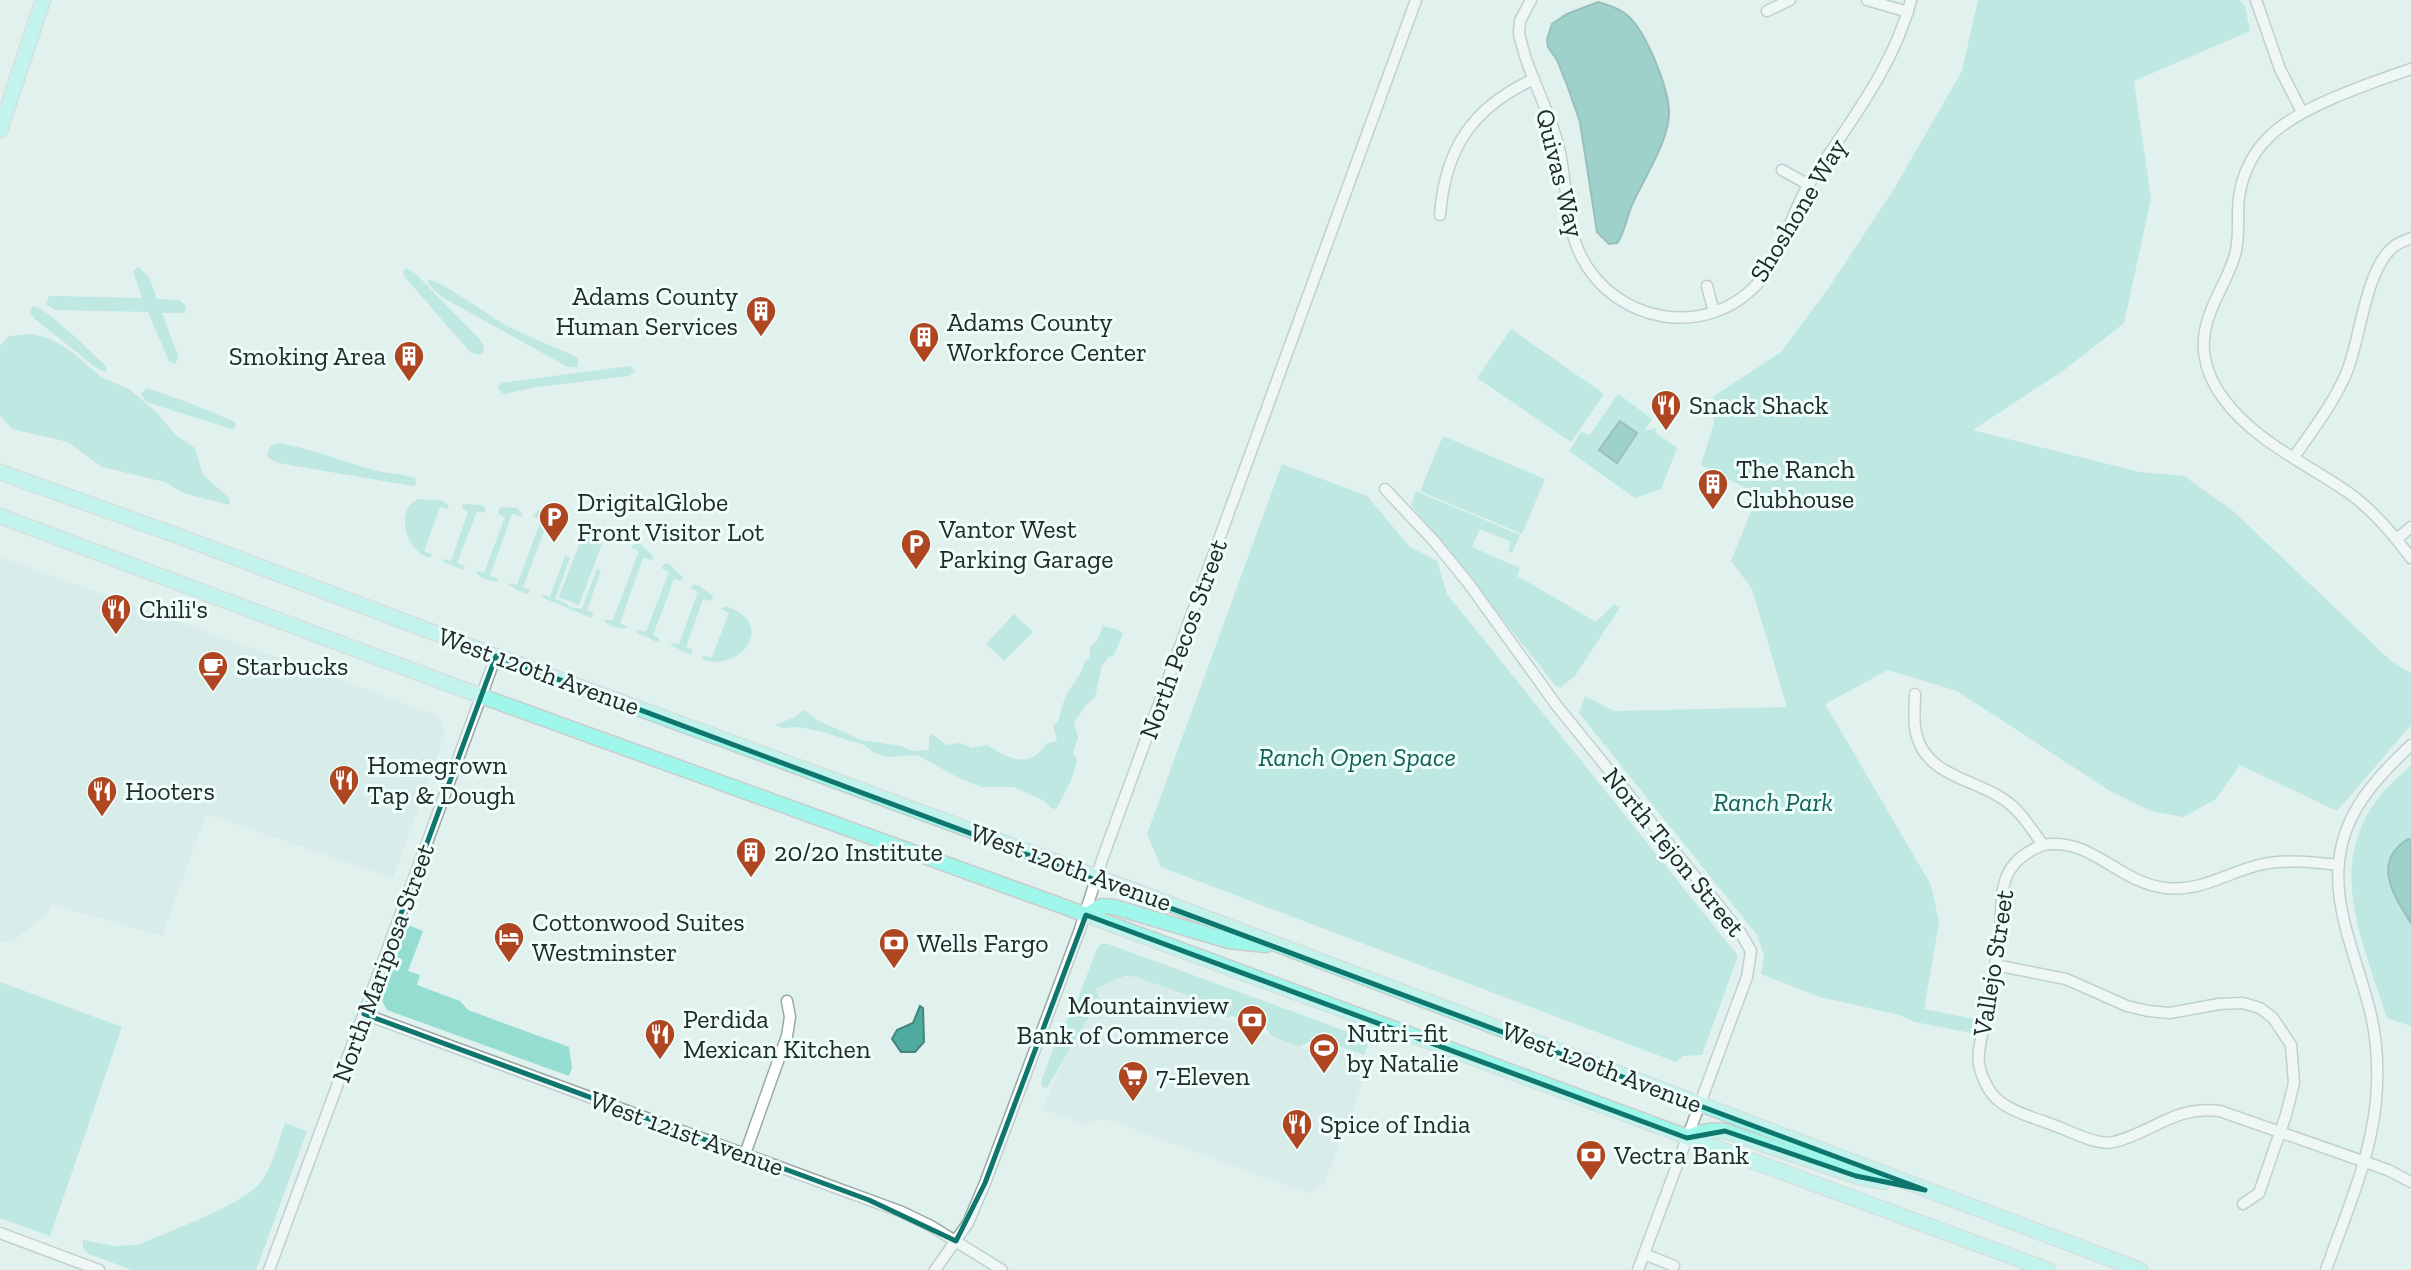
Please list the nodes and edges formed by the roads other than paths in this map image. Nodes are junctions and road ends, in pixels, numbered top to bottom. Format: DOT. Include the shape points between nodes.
graph roads {
  1 [pos="43,0"];
  2 [pos="1416,0"];
  3 [pos="1531,0"];
  4 [pos="1790,0"];
  5 [pos="1867,0"];
  6 [pos="1912,0"];
  7 [pos="2256,0"];
  8 [pos="1767,11"];
  9 [pos="1908,12"];
  10 [pos="2411,69"];
  11 [pos="1534,79"];
  12 [pos="2302,112"];
  13 [pos="0,130"];
  14 [pos="1782,170"];
  15 [pos="1809,185"];
  16 [pos="1440,215"];
  17 [pos="2411,238"];
  18 [pos="1707,286"];
  19 [pos="1714,312"];
  20 [pos="1653,315"];
  21 [pos="2294,457"];
  22 [pos="0,466"];
  23 [pos="0,472"];
  24 [pos="43,488"];
  25 [pos="1385,489"];
  26 [pos="0,516"];
  27 [pos="2411,527"];
  28 [pos="2397,539"];
  29 [pos="2411,558"];
  30 [pos="496,656"];
  31 [pos="1915,694"];
  32 [pos="481,696"];
  33 [pos="2411,745"];
  34 [pos="2043,845"];
  35 [pos="2339,864"];
  36 [pos="1097,876"];
  37 [pos="1086,915"];
  38 [pos="1290,948"];
  39 [pos="1995,965"];
  40 [pos="788,1001"];
  41 [pos="364,1014"];
  42 [pos="1700,1105"];
  43 [pos="2280,1132"];
  44 [pos="1687,1138"];
  45 [pos="745,1154"];
  46 [pos="2364,1162"];
  47 [pos="2411,1182"];
  48 [pos="1926,1190"];
  49 [pos="2243,1204"];
  50 [pos="0,1233"];
  51 [pos="956,1241"];
  52 [pos="1644,1254"];
  53 [pos="1674,1266"];
  54 [pos="99,1270"];
  55 [pos="269,1270"];
  56 [pos="935,1270"];
  57 [pos="1002,1270"];
  58 [pos="1639,1270"];
  59 [pos="2049,1270"];
  60 [pos="2140,1270"];
  61 [pos="2326,1270"];
  1 -- 13 [label="main road"];
  2 -- 36 [label="street, North Pecos Street"];
  3 -- 11 [label="street, Quivas Way" via="1524,8 1519,33"];
  4 -- 8 [label="street"];
  5 -- 9 [label="street"];
  6 -- 9 [label="street, Shoshone Way"];
  7 -- 12 [label="street" via="2280,69"];
  9 -- 15 [label="street, Shoshone Way" via="1887,64"];
  10 -- 12 [label="street"];
  11 -- 16 [label="street" via="1504,94 1471,124 1448,168"];
  11 -- 20 [label="street, Quivas Way" via="1559,149 1580,255 1609,292"];
  12 -- 21 [label="street" via="2265,140 2245,172 2239,190 2236,252 2204,338 2208,370 2223,398 2252,429"];
  14 -- 15 [label="street"];
  15 -- 19 [label="street, Shoshone Way" via="1760,281"];
  17 -- 21 [label="street" via="2385,256 2369,291 2345,376"];
  18 -- 19 [label="street"];
  19 -- 20 [label="street, Shoshone Way" via="1684,318"];
  21 -- 28 [label="street" via="2359,500"];
  22 -- 24 [label="main road"];
  23 -- 24 [label="main road, West 120th Avenue"];
  24 -- 30 [label="main road, West 120th Avenue"];
  25 -- 42 [label="street, North Tejon Street" via="1469,584 1558,706 1749,946 1752,959 1747,977"];
  26 -- 32 [label="main road, West 120th Avenue"];
  27 -- 28 [label="street"];
  28 -- 29 [label="street"];
  30 -- 32 [label="street, North Mariposa Street"];
  30 -- 36 [label="main road, West 120th Avenue"];
  31 -- 34 [label="street" via="1916,733 1924,752 1944,771 2009,803"];
  32 -- 37 [label="main road, West 120th Avenue"];
  32 -- 41 [label="street, North Mariposa Street"];
  33 -- 35 [label="street" via="2353,814"];
  34 -- 35 [label="street" via="2074,845 2142,883 2177,889 2201,887 2262,864"];
  34 -- 39 [label="street, Vallejo Street" via="2016,861 2004,880"];
  35 -- 46 [label="street" via="2340,904 2376,1045 2376,1103"];
  36 -- 37 [label="street, North Pecos Street"];
  36 -- 38 [label="main road, West 120th Avenue"];
  37 -- 38 [label="main road" via="1102,906 1114,907 1229,941"];
  37 -- 44 [label="main road, West 120th Avenue"];
  37 -- 51 [label="street, North Pecos Street" via="985,1183"];
  38 -- 42 [label="main road, West 120th Avenue"];
  39 -- 43 [label="street" via="2066,979 2148,1011 2170,1013 2231,1003 2266,1012 2284,1032 2292,1053 2294,1083"];
  39 -- 43 [label="street, Vallejo Street" via="1979,1062 1993,1096 2006,1106 2105,1143 2195,1110 2220,1111"];
  40 -- 45 [label="street" via="787,1036"];
  41 -- 45 [label="street, West 121st Avenue"];
  41 -- 55 [label="street, North Mariposa Street"];
  42 -- 44 [label="street, North Tejon Street"];
  42 -- 48 [label="main road, West 120th Avenue"];
  43 -- 46 [label="street"];
  43 -- 49 [label="street" via="2259,1193"];
  44 -- 48 [label="main road" via="1725,1131 1856,1176"];
  44 -- 52 [label="street, North Tejon Street"];
  44 -- 59 [label="main road, West 120th Avenue"];
  45 -- 51 [label="street, West 121st Avenue" via="902,1213"];
  46 -- 47 [label="street"];
  46 -- 61 [label="street"];
  48 -- 60 [label="main road, West 120th Avenue"];
  50 -- 54 [label="street"];
  51 -- 56 [label="street, North Pecos Street"];
  51 -- 57 [label="street, West 121st Avenue"];
  52 -- 53 [label="street"];
  52 -- 58 [label="street, North Tejon Street"];
}
